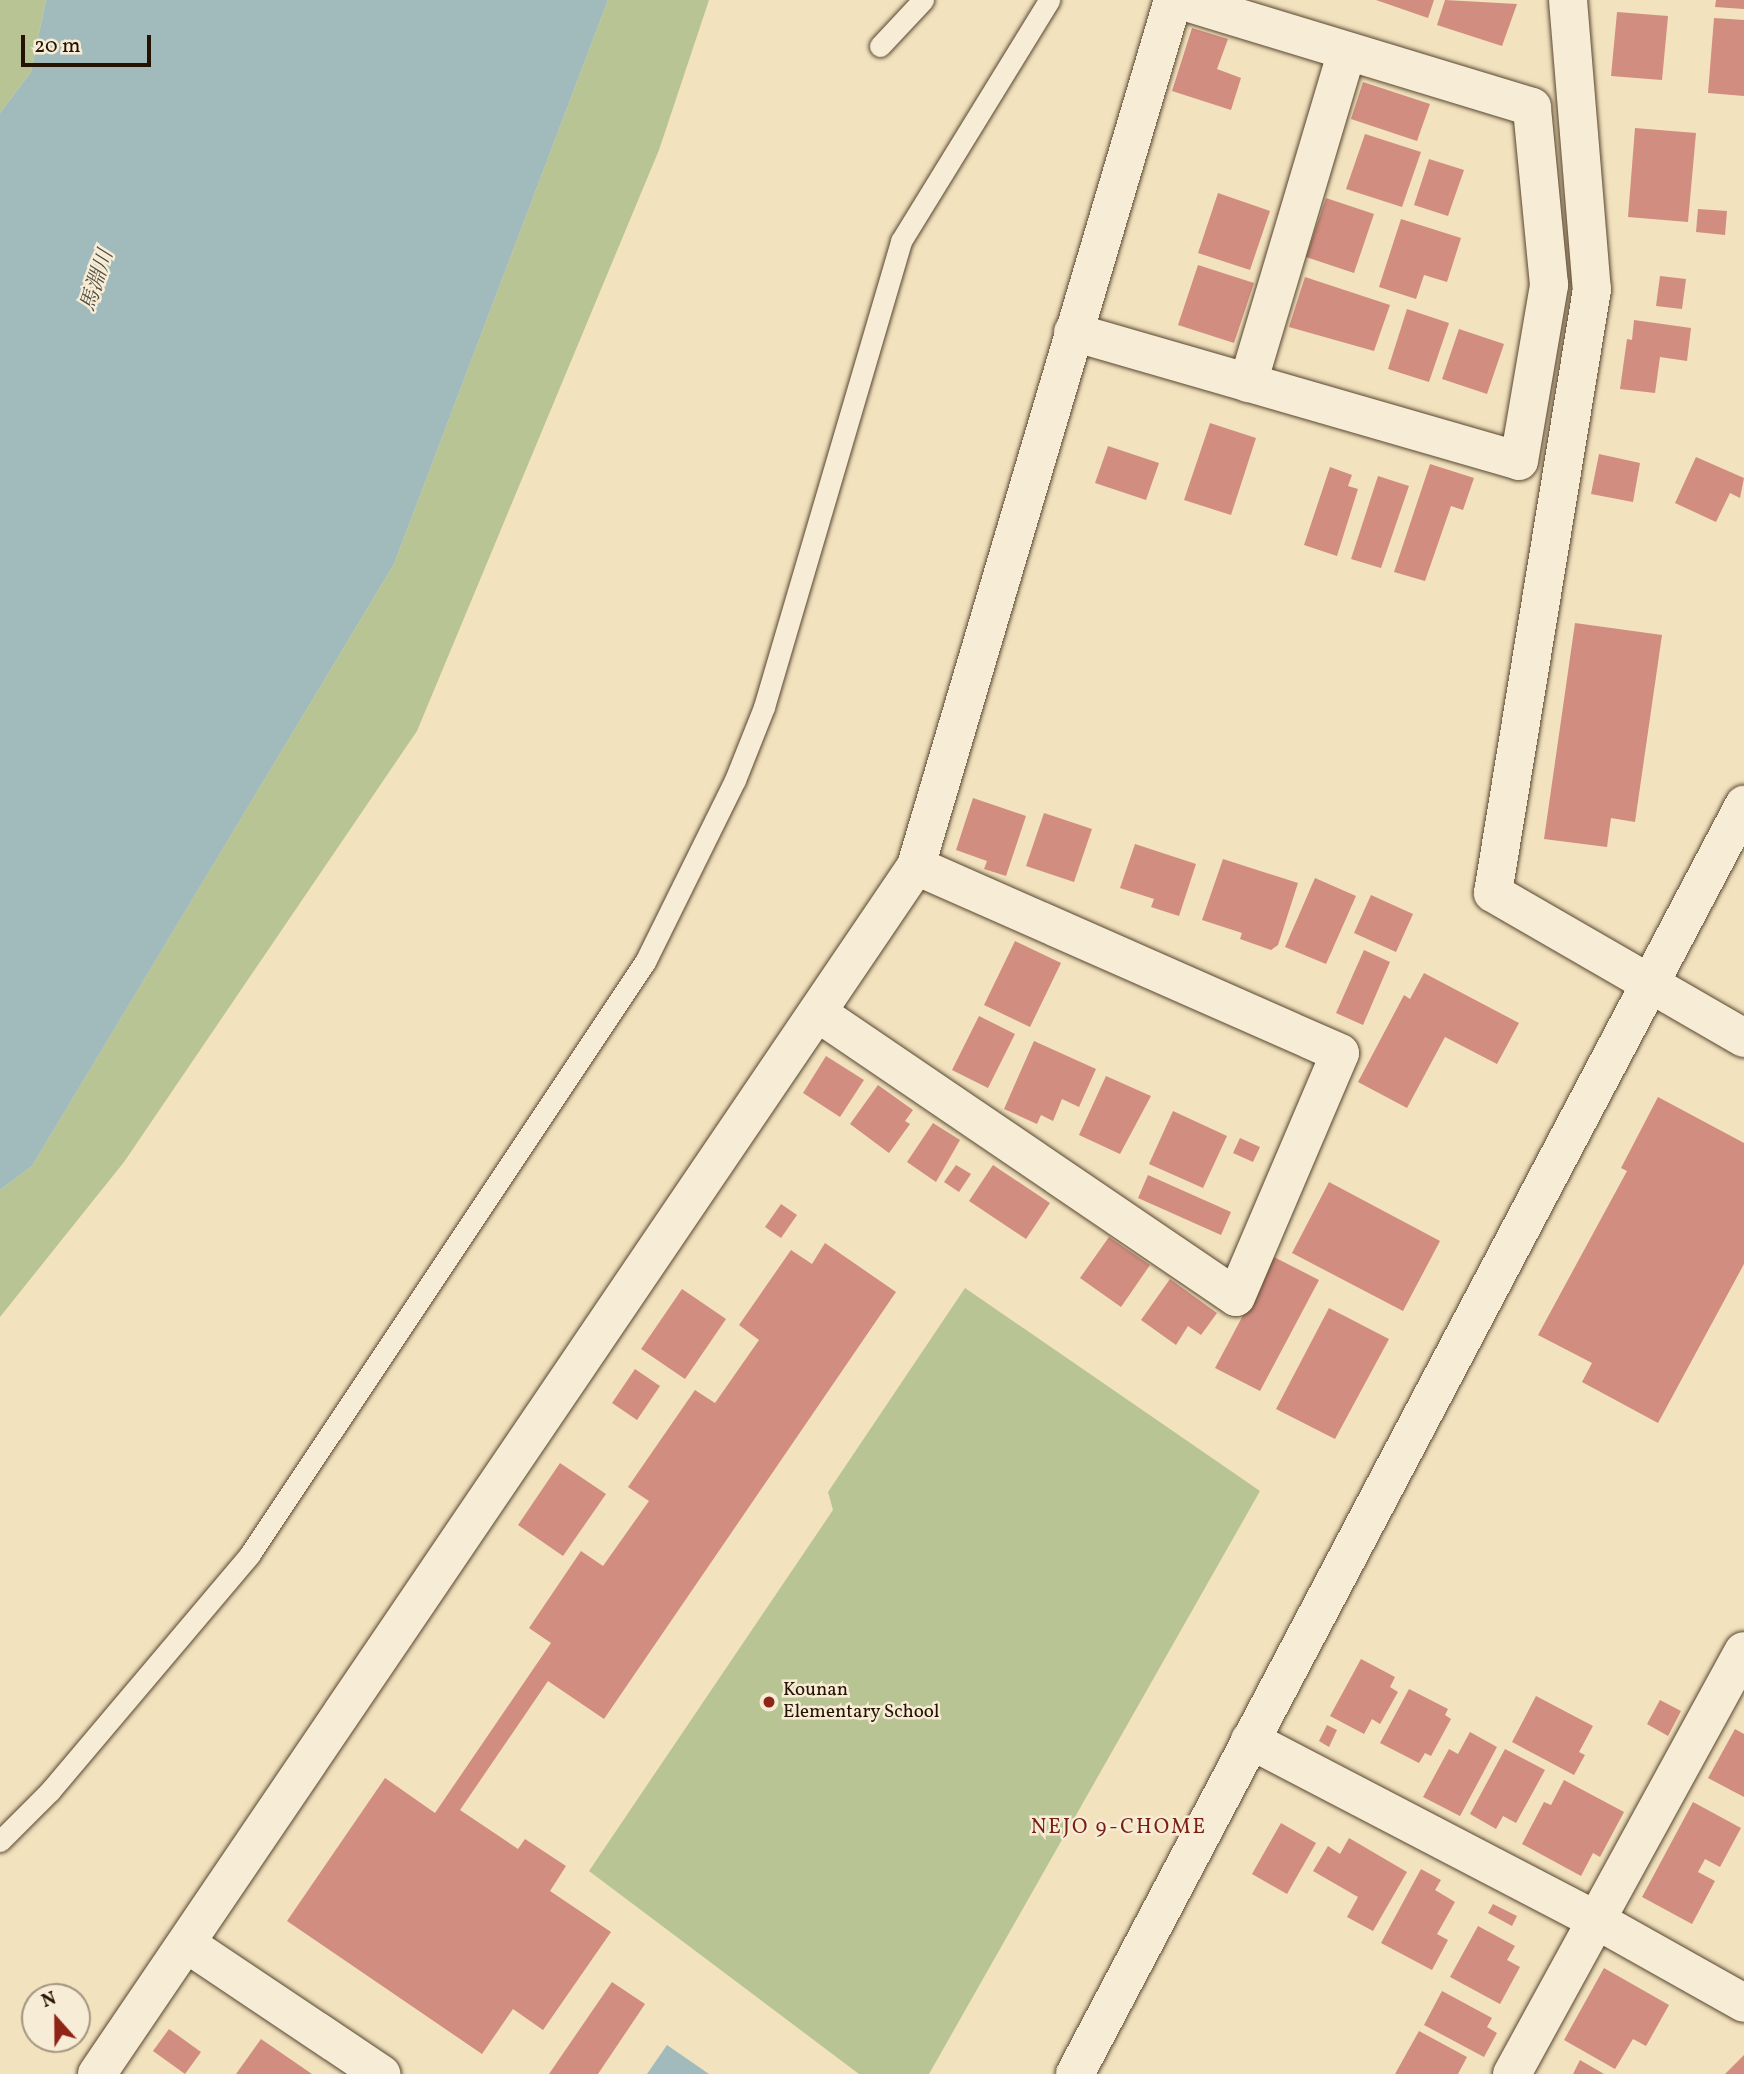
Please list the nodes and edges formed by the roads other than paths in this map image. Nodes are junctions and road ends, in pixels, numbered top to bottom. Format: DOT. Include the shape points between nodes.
graph roads {
  1 [pos="923,0"];
  2 [pos="1049,0"];
  3 [pos="1173,0"];
  4 [pos="1180,0"];
  5 [pos="1568,0"];
  6 [pos="880,46"];
  7 [pos="1347,51"];
  8 [pos="1073,332"];
  9 [pos="1248,383"];
  10 [pos="1744,805"];
  11 [pos="916,866"];
  12 [pos="1649,981"];
  13 [pos="818,1013"];
  14 [pos="1744,1038"];
  15 [pos="1744,1651"];
  16 [pos="1250,1740"];
  17 [pos="0,1841"];
  18 [pos="1598,1920"];
  19 [pos="187,1944"];
  20 [pos="1744,2003"];
  21 [pos="97,2074"];
  22 [pos="381,2074"];
  23 [pos="1075,2074"];
  24 [pos="1511,2074"];
  1 -- 6 [label="lane"];
  2 -- 17 [label="lane" via="901,241 764,707 693,870 645,962 250,1554 50,1791"];
  3 -- 8 [label="street"];
  4 -- 7 [label="street"];
  5 -- 12 [label="street" via="1592,289 1493,893"];
  7 -- 9 [label="street"];
  7 -- 9 [label="street" via="1532,107 1549,285 1519,461"];
  8 -- 9 [label="street"];
  8 -- 11 [label="street"];
  10 -- 12 [label="street"];
  11 -- 13 [label="street"];
  11 -- 13 [label="street" via="1340,1053 1236,1297"];
  12 -- 14 [label="street"];
  12 -- 16 [label="street"];
  13 -- 19 [label="street"];
  15 -- 18 [label="street"];
  16 -- 18 [label="street"];
  16 -- 23 [label="street"];
  18 -- 20 [label="street"];
  18 -- 24 [label="street"];
  19 -- 21 [label="street"];
  19 -- 22 [label="street"];
}
